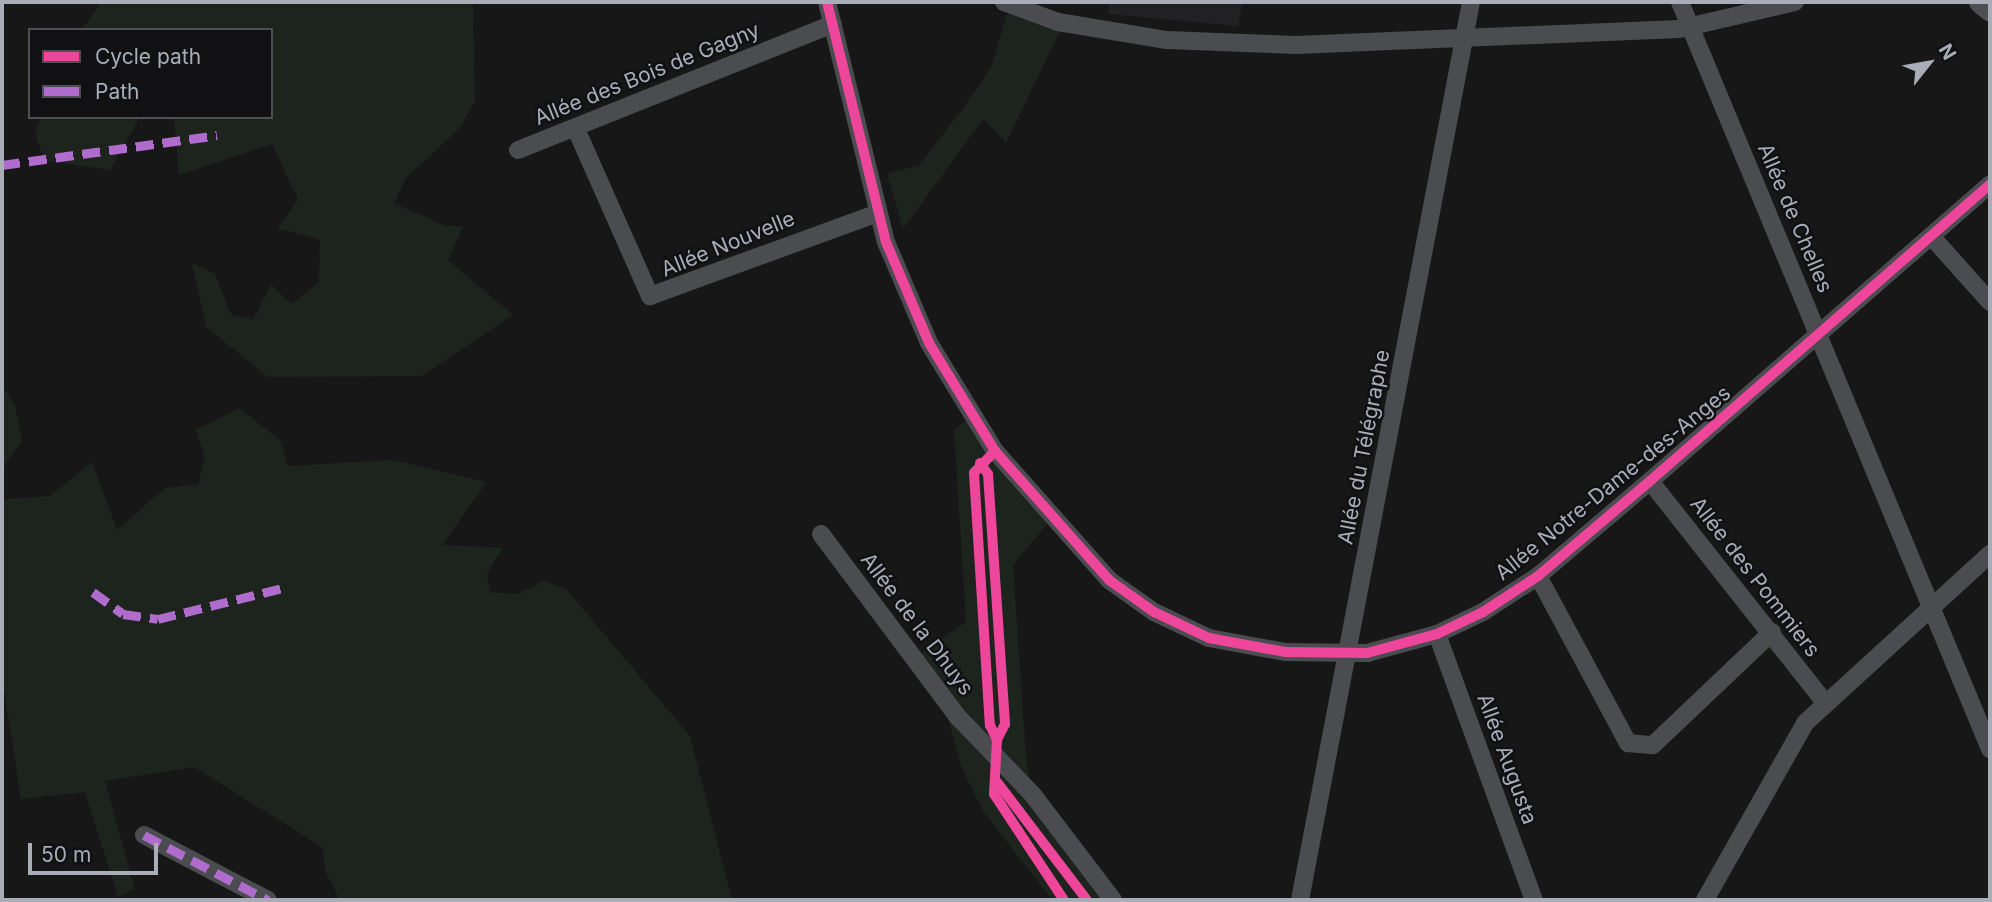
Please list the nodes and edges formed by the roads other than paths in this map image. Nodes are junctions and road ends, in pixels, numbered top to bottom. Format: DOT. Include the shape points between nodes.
graph roads {
  1 [pos="827,2"];
  2 [pos="1004,2"];
  3 [pos="1471,2"];
  4 [pos="1680,2"];
  5 [pos="1796,2"];
  6 [pos="1979,2"];
  7 [pos="1990,11"];
  8 [pos="833,24"];
  9 [pos="1691,27"];
  10 [pos="1465,36"];
  11 [pos="576,130"];
  12 [pos="518,150"];
  13 [pos="1990,184"];
  14 [pos="878,213"];
  15 [pos="1931,236"];
  16 [pos="1990,302"];
  17 [pos="1818,334"];
  18 [pos="1650,481"];
  19 [pos="821,534"];
  20 [pos="1990,554"];
  21 [pos="1538,576"];
  22 [pos="1932,607"];
  23 [pos="1772,632"];
  24 [pos="1437,634"];
  25 [pos="1345,654"];
  26 [pos="1824,701"];
  27 [pos="1990,749"];
  28 [pos="144,835"];
  29 [pos="268,900"];
  30 [pos="1113,900"];
  31 [pos="1300,900"];
  32 [pos="1534,900"];
  33 [pos="1705,900"];
  1 -- 8 [label="street, Allée Notre-Dame-des-Anges"];
  2 -- 10 [label="street" via="1058,22 1166,40 1296,45"];
  3 -- 10 [label="street, Allée du Télégraphe"];
  4 -- 9 [label="street, Allée de Chelles"];
  5 -- 9 [label="street"];
  6 -- 7 [label="main road"];
  8 -- 11 [label="street, Allée des Bois de Gagny"];
  8 -- 14 [label="street, Allée Notre-Dame-des-Anges"];
  9 -- 10 [label="street"];
  9 -- 17 [label="street, Allée de Chelles"];
  10 -- 25 [label="street, Allée du Télégraphe"];
  11 -- 12 [label="street, Allée des Bois de Gagny"];
  11 -- 14 [label="street, Allée Nouvelle" via="650,296"];
  13 -- 15 [label="street, Allée Notre-Dame-des-Anges"];
  14 -- 25 [label="street, Allée Notre-Dame-des-Anges" via="929,343 971,416 1027,491 1109,579 1154,612 1209,638 1285,652"];
  15 -- 16 [label="street"];
  15 -- 17 [label="street, Allée Notre-Dame-des-Anges"];
  17 -- 18 [label="street, Allée Notre-Dame-des-Anges"];
  17 -- 22 [label="street, Allée de Chelles"];
  18 -- 21 [label="street, Allée Notre-Dame-des-Anges"];
  18 -- 23 [label="street, Allée des Pommiers"];
  19 -- 30 [label="street, Allée de la Dhuys" via="958,717 1033,794"];
  20 -- 22 [label="street"];
  21 -- 23 [label="street" via="1628,743 1653,745"];
  21 -- 24 [label="street, Allée Notre-Dame-des-Anges" via="1483,612"];
  22 -- 26 [label="street"];
  22 -- 27 [label="street, Allée de Chelles"];
  23 -- 26 [label="street, Allée des Pommiers"];
  24 -- 25 [label="street, Allée Notre-Dame-des-Anges" via="1367,653"];
  24 -- 32 [label="street, Allée Augusta"];
  25 -- 31 [label="street, Allée du Télégraphe"];
  26 -- 33 [label="street" via="1805,723"];
  28 -- 29 [label="street"];
}
